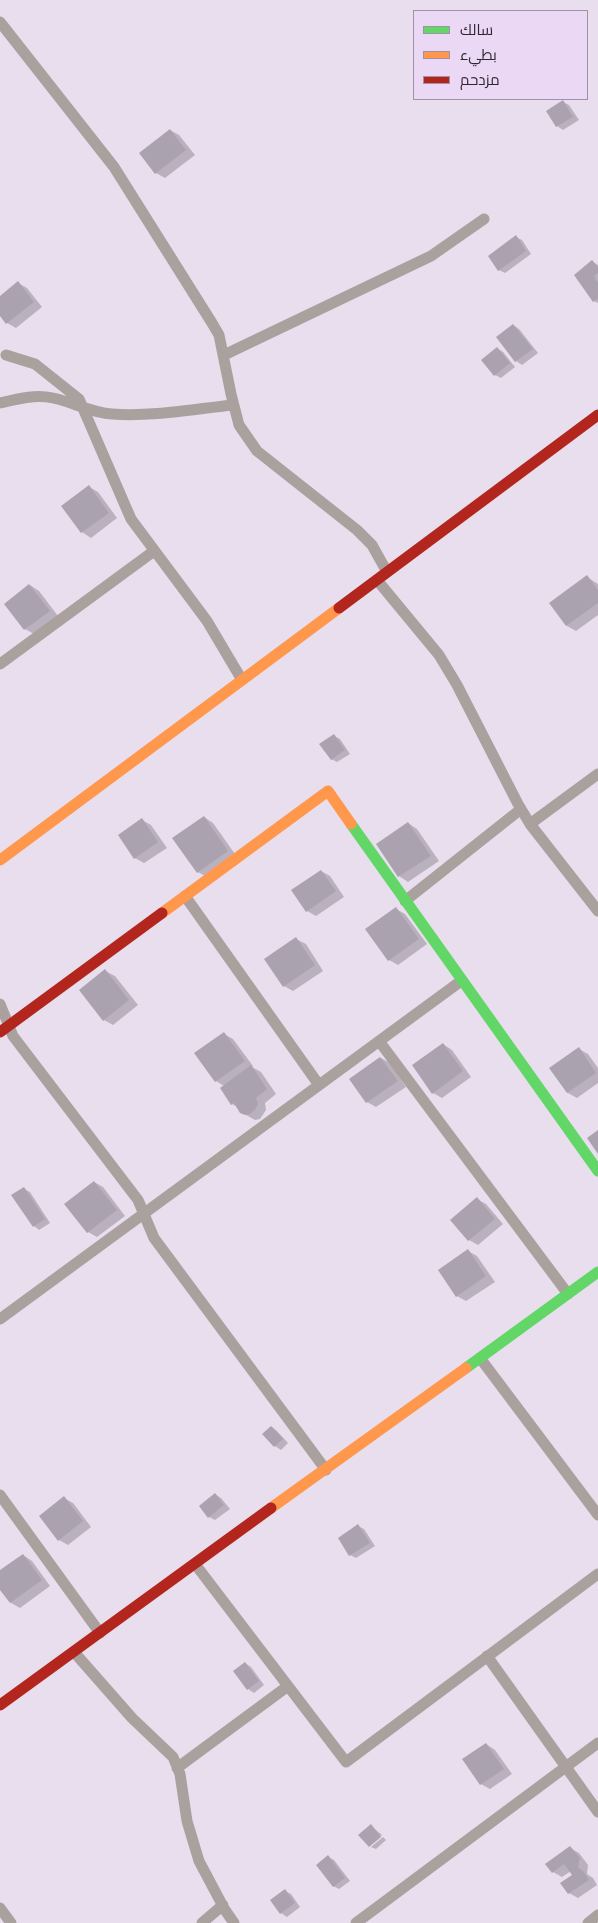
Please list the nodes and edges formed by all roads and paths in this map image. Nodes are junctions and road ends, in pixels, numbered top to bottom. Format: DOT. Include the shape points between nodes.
graph roads {
  1 [pos="0,22"];
  2 [pos="484,219"];
  3 [pos="224,355"];
  4 [pos="6,356"];
  5 [pos="0,403"];
  6 [pos="234,405"];
  7 [pos="82,408"];
  8 [pos="598,415"];
  9 [pos="154,550"];
  10 [pos="387,572"];
  11 [pos="376,580"];
  12 [pos="0,664"];
  13 [pos="242,680"];
  14 [pos="598,774"];
  15 [pos="521,809"];
  16 [pos="530,824"];
  17 [pos="0,860"];
  18 [pos="185,896"];
  19 [pos="405,900"];
  20 [pos="598,911"];
  21 [pos="461,981"];
  22 [pos="0,1004"];
  23 [pos="4,1029"];
  24 [pos="379,1041"];
  25 [pos="319,1085"];
  26 [pos="598,1171"];
  27 [pos="144,1214"];
  28 [pos="598,1272"];
  29 [pos="568,1294"];
  30 [pos="0,1319"];
  31 [pos="480,1358"];
  32 [pos="326,1470"];
  33 [pos="0,1495"];
  34 [pos="598,1515"];
  35 [pos="195,1564"];
  36 [pos="598,1574"];
  37 [pos="100,1633"];
  38 [pos="74,1652"];
  39 [pos="487,1656"];
  40 [pos="288,1686"];
  41 [pos="0,1705"];
  42 [pos="598,1743"];
  43 [pos="566,1767"];
  44 [pos="177,1768"];
  45 [pos="598,1812"];
  46 [pos="223,1905"];
  47 [pos="0,1908"];
  48 [pos="598,1915"];
  49 [pos="11,1923"];
  50 [pos="202,1923"];
  51 [pos="234,1923"];
  52 [pos="356,1923"];
  53 [pos="588,1923"];
  1 -- 3 [label="street" via="114,167 216,329"];
  2 -- 3 [label="street" via="431,256"];
  3 -- 6 [label="street"];
  4 -- 7 [label="street" via="35,364 79,400"];
  5 -- 7 [label="street" via="28,397 52,398"];
  6 -- 7 [label="street" via="114,414"];
  6 -- 10 [label="street" via="239,425 257,452 357,530 372,545"];
  7 -- 9 [label="street" via="131,519"];
  8 -- 10 [label="street"];
  9 -- 12 [label="street"];
  9 -- 13 [label="street" via="207,621"];
  10 -- 11 [label="street"];
  11 -- 13 [label="street"];
  11 -- 15 [label="street" via="439,655"];
  13 -- 17 [label="street"];
  14 -- 16 [label="street"];
  15 -- 16 [label="street"];
  15 -- 19 [label="street"];
  16 -- 20 [label="street"];
  18 -- 19 [label="street" via="328,791"];
  18 -- 23 [label="street"];
  18 -- 25 [label="street"];
  19 -- 21 [label="street"];
  21 -- 24 [label="street"];
  21 -- 26 [label="street"];
  22 -- 23 [label="street"];
  23 -- 27 [label="street" via="13,1036 138,1200"];
  24 -- 25 [label="street"];
  24 -- 29 [label="street"];
  25 -- 27 [label="street"];
  27 -- 30 [label="street"];
  27 -- 32 [label="street" via="154,1238"];
  28 -- 29 [label="street"];
  29 -- 31 [label="street"];
  31 -- 32 [label="street"];
  31 -- 34 [label="street"];
  32 -- 35 [label="street"];
  33 -- 37 [label="street"];
  35 -- 37 [label="street"];
  35 -- 40 [label="street"];
  36 -- 39 [label="street"];
  37 -- 38 [label="street"];
  38 -- 41 [label="street"];
  38 -- 44 [label="street" via="132,1718 173,1757"];
  39 -- 40 [label="street" via="346,1762"];
  39 -- 43 [label="street"];
  40 -- 44 [label="street"];
  42 -- 43 [label="street"];
  43 -- 45 [label="street"];
  43 -- 52 [label="street"];
  44 -- 46 [label="street" via="199,1861"];
  46 -- 50 [label="street"];
  46 -- 51 [label="street"];
  47 -- 49 [label="street"];
  48 -- 53 [label="street"];
}
